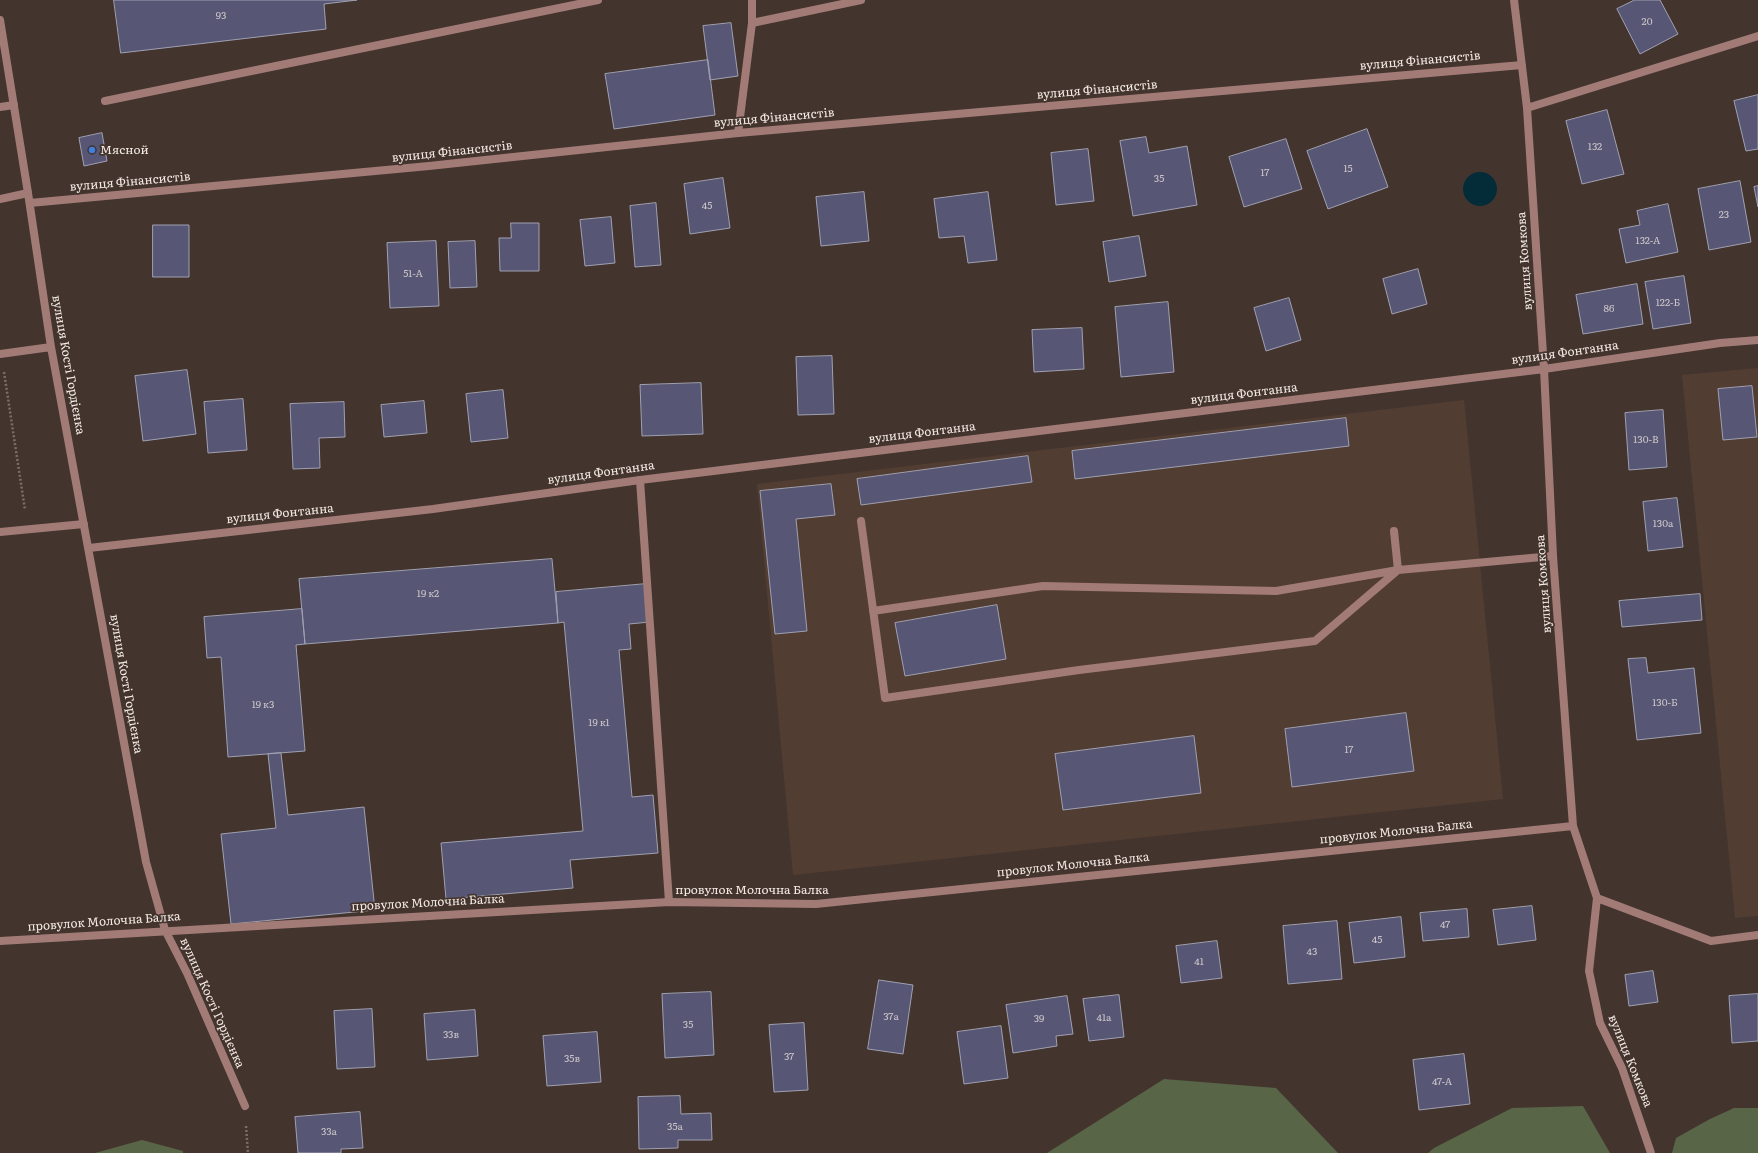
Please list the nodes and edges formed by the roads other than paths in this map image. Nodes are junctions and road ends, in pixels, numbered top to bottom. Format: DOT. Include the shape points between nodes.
graph roads {
  1 [pos="598,0"];
  2 [pos="752,0"];
  3 [pos="861,0"];
  4 [pos="1514,0"];
  5 [pos="0,20"];
  6 [pos="752,23"];
  7 [pos="1758,36"];
  8 [pos="1522,65"];
  9 [pos="105,101"];
  10 [pos="14,105"];
  11 [pos="0,107"];
  12 [pos="1527,108"];
  13 [pos="738,133"];
  14 [pos="28,193"];
  15 [pos="0,199"];
  16 [pos="30,203"];
  17 [pos="1758,340"];
  18 [pos="51,347"];
  19 [pos="1,354"];
  20 [pos="1544,369"];
  21 [pos="640,480"];
  22 [pos="861,521"];
  23 [pos="84,524"];
  24 [pos="1394,531"];
  25 [pos="0,532"];
  26 [pos="89,548"];
  27 [pos="1554,556"];
  28 [pos="1398,570"];
  29 [pos="874,611"];
  30 [pos="1573,826"];
  31 [pos="1596,898"];
  32 [pos="668,902"];
  33 [pos="165,930"];
  34 [pos="1758,935"];
  35 [pos="0,941"];
  36 [pos="245,1106"];
  37 [pos="1651,1153"];
  1 -- 9 [label="street"];
  2 -- 6 [label="street"];
  3 -- 6 [label="street"];
  4 -- 8 [label="street, вулиця Комкова"];
  5 -- 10 [label="street, вулиця Кості Гордієнка"];
  6 -- 13 [label="street"];
  7 -- 12 [label="street"];
  8 -- 12 [label="street, вулиця Комкова"];
  8 -- 13 [label="street, вулиця Фінансистів"];
  10 -- 11 [label="street"];
  10 -- 14 [label="street, вулиця Кості Гордієнка"];
  12 -- 20 [label="street, вулиця Комкова"];
  13 -- 16 [label="street, вулиця Фінансистів" via="429,166"];
  14 -- 15 [label="street"];
  14 -- 16 [label="street, вулиця Кості Гордієнка"];
  16 -- 18 [label="street, вулиця Кості Гордієнка"];
  17 -- 20 [label="street, вулиця Фонтанна" via="1720,343"];
  18 -- 19 [label="street"];
  18 -- 23 [label="street, вулиця Кості Гордієнка"];
  20 -- 21 [label="street, вулиця Фонтанна"];
  20 -- 27 [label="street, вулиця Комкова"];
  21 -- 26 [label="street, вулиця Фонтанна" via="433,509"];
  21 -- 32 [label="street"];
  22 -- 29 [label="street"];
  23 -- 25 [label="street"];
  23 -- 26 [label="street, вулиця Кості Гордієнка"];
  24 -- 28 [label="street"];
  26 -- 33 [label="street, вулиця Кості Гордієнка" via="146,862"];
  27 -- 28 [label="street"];
  27 -- 30 [label="street, вулиця Комкова"];
  28 -- 29 [label="street" via="1276,591 1043,586"];
  28 -- 29 [label="street" via="1315,641 1079,670 885,698"];
  30 -- 31 [label="street, вулиця Комкова"];
  30 -- 32 [label="street, провулок Молочна Балка" via="816,904"];
  31 -- 34 [label="street" via="1711,941"];
  31 -- 37 [label="street, вулиця Комкова" via="1589,971 1600,1023 1622,1068"];
  32 -- 33 [label="street, провулок Молочна Балка"];
  33 -- 35 [label="street, провулок Молочна Балка"];
  33 -- 36 [label="street, вулиця Кості Гордієнка" via="187,973"];
}
